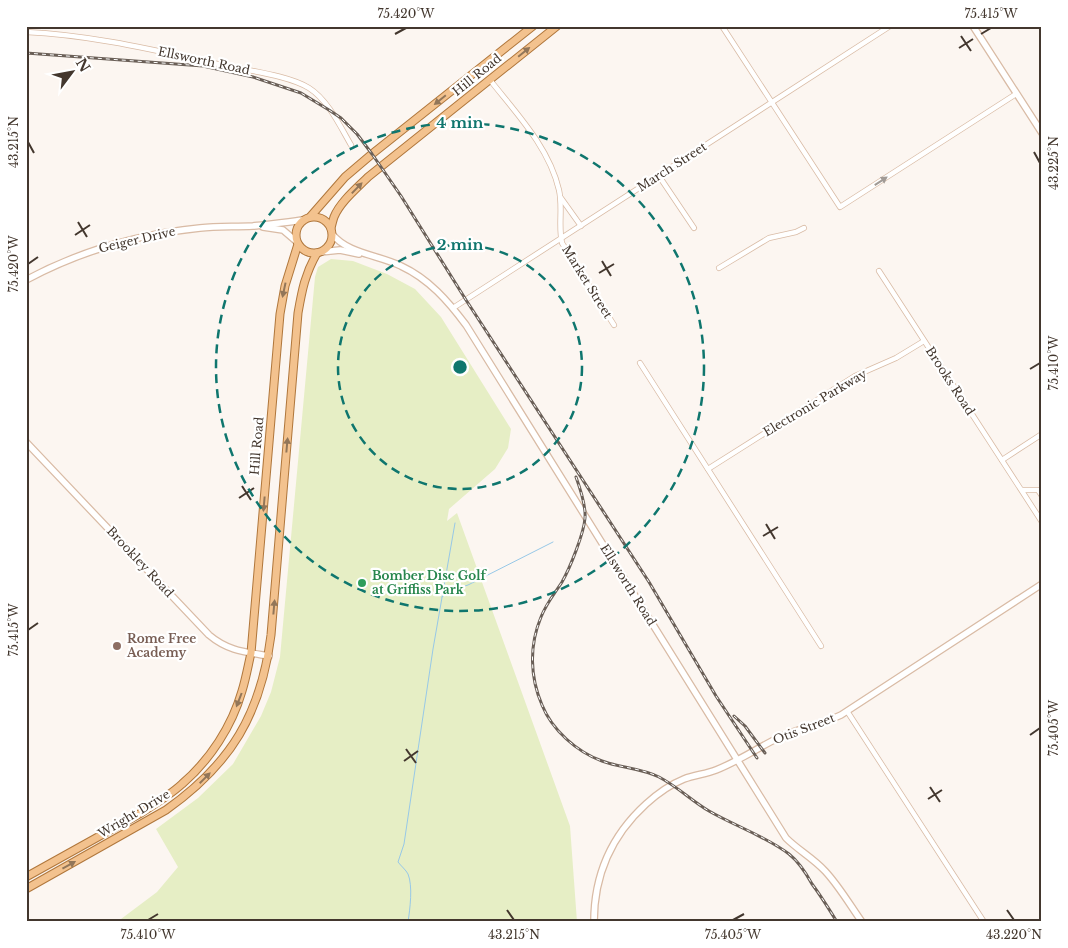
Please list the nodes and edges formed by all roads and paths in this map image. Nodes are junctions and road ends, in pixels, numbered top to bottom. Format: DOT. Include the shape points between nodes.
graph roads {
  1 [pos="533,26"];
  2 [pos="557,26"];
  3 [pos="722,26"];
  4 [pos="890,26"];
  5 [pos="973,26"];
  6 [pos="26,32"];
  7 [pos="490,80"];
  8 [pos="1016,94"];
  9 [pos="772,102"];
  10 [pos="1042,133"];
  11 [pos="351,145"];
  12 [pos="659,176"];
  13 [pos="560,197"];
  14 [pos="310,216"];
  15 [pos="302,220"];
  16 [pos="254,226"];
  17 [pos="581,226"];
  18 [pos="694,228"];
  19 [pos="804,228"];
  20 [pos="332,231"];
  21 [pos="561,239"];
  22 [pos="297,242"];
  23 [pos="319,252"];
  24 [pos="385,259"];
  25 [pos="718,268"];
  26 [pos="879,271"];
  27 [pos="26,280"];
  28 [pos="453,308"];
  29 [pos="614,325"];
  30 [pos="924,341"];
  31 [pos="640,363"];
  32 [pos="1042,434"];
  33 [pos="26,442"];
  34 [pos="1002,460"];
  35 [pos="708,469"];
  36 [pos="1022,490"];
  37 [pos="1042,496"];
  38 [pos="1042,522"];
  39 [pos="1042,584"];
  40 [pos="821,646"];
  41 [pos="251,653"];
  42 [pos="269,656"];
  43 [pos="847,711"];
  44 [pos="739,760"];
  45 [pos="26,877"];
  46 [pos="26,889"];
  47 [pos="594,922"];
  48 [pos="862,922"];
  49 [pos="984,922"];
  1 -- 14 [label="main road, Hill Road, one-way" via="345,177"];
  7 -- 2 [label="main road, Hill Road, one-way"];
  3 -- 9 [label="street"];
  4 -- 9 [label="street, March Street"];
  5 -- 8 [label="street"];
  6 -- 11 [label="street, Ellsworth Road" via="72,35 141,48 277,76 301,84 324,102"];
  7 -- 13 [label="street, Market Street" via="542,149"];
  20 -- 7 [label="main road, Hill Road, one-way" via="334,217 354,190"];
  9 -- 8 [label="street, one-way" via="840,207"];
  8 -- 10 [label="street"];
  9 -- 12 [label="street, March Street"];
  12 -- 17 [label="street, March Street"];
  12 -- 18 [label="street"];
  13 -- 17 [label="street"];
  13 -- 21 [label="street, Market Street"];
  14 -- 15 [label="main road"];
  14 -- 20 [label="main road" via="325,220"];
  15 -- 16 [label="street, Geiger Drive"];
  15 -- 22 [label="main road" via="296,230"];
  16 -- 22 [label="street, Geiger Drive" via="283,230"];
  16 -- 27 [label="street, Geiger Drive" via="155,234 86,253"];
  17 -- 21 [label="street, March Street"];
  19 -- 25 [label="street" via="768,238"];
  20 -- 23 [label="main road" via="330,244"];
  20 -- 24 [label="street, Ellsworth Road" via="342,244"];
  21 -- 28 [label="street, March Street"];
  21 -- 29 [label="street, Market Street"];
  22 -- 23 [label="main road" via="306,251"];
  22 -- 41 [label="main road, Hill Road, one-way" via="280,314"];
  23 -- 24 [label="street, Ellsworth Road" via="340,250"];
  42 -- 23 [label="main road, one-way" via="298,313 306,275"];
  24 -- 28 [label="street, Ellsworth Road" via="425,280"];
  26 -- 30 [label="street, Brooks Road"];
  28 -- 44 [label="street, Ellsworth Road"];
  30 -- 34 [label="street, Brooks Road"];
  30 -- 35 [label="street, Electronic Parkway" via="855,376"];
  31 -- 35 [label="street"];
  32 -- 34 [label="street"];
  33 -- 41 [label="street, Brookley Road" via="209,635 222,645"];
  34 -- 36 [label="street, Brooks Road"];
  35 -- 40 [label="street"];
  36 -- 37 [label="street" via="1038,490"];
  36 -- 38 [label="street, Brooks Road"];
  39 -- 43 [label="street, Otis Street"];
  41 -- 42 [label="street, Brookley Road"];
  41 -- 45 [label="main road, Wright Drive, one-way" via="242,692 232,716 210,754 189,777 159,802"];
  46 -- 42 [label="main road, Wright Drive, one-way" via="166,810 204,780 243,728 256,702"];
  43 -- 44 [label="street, Otis Street" via="780,737"];
  43 -- 49 [label="street"];
  44 -- 47 [label="street, Otis Street" via="667,787 631,819 610,849 602,870"];
  44 -- 48 [label="street, Ellsworth Road" via="786,838 824,870"];
}
